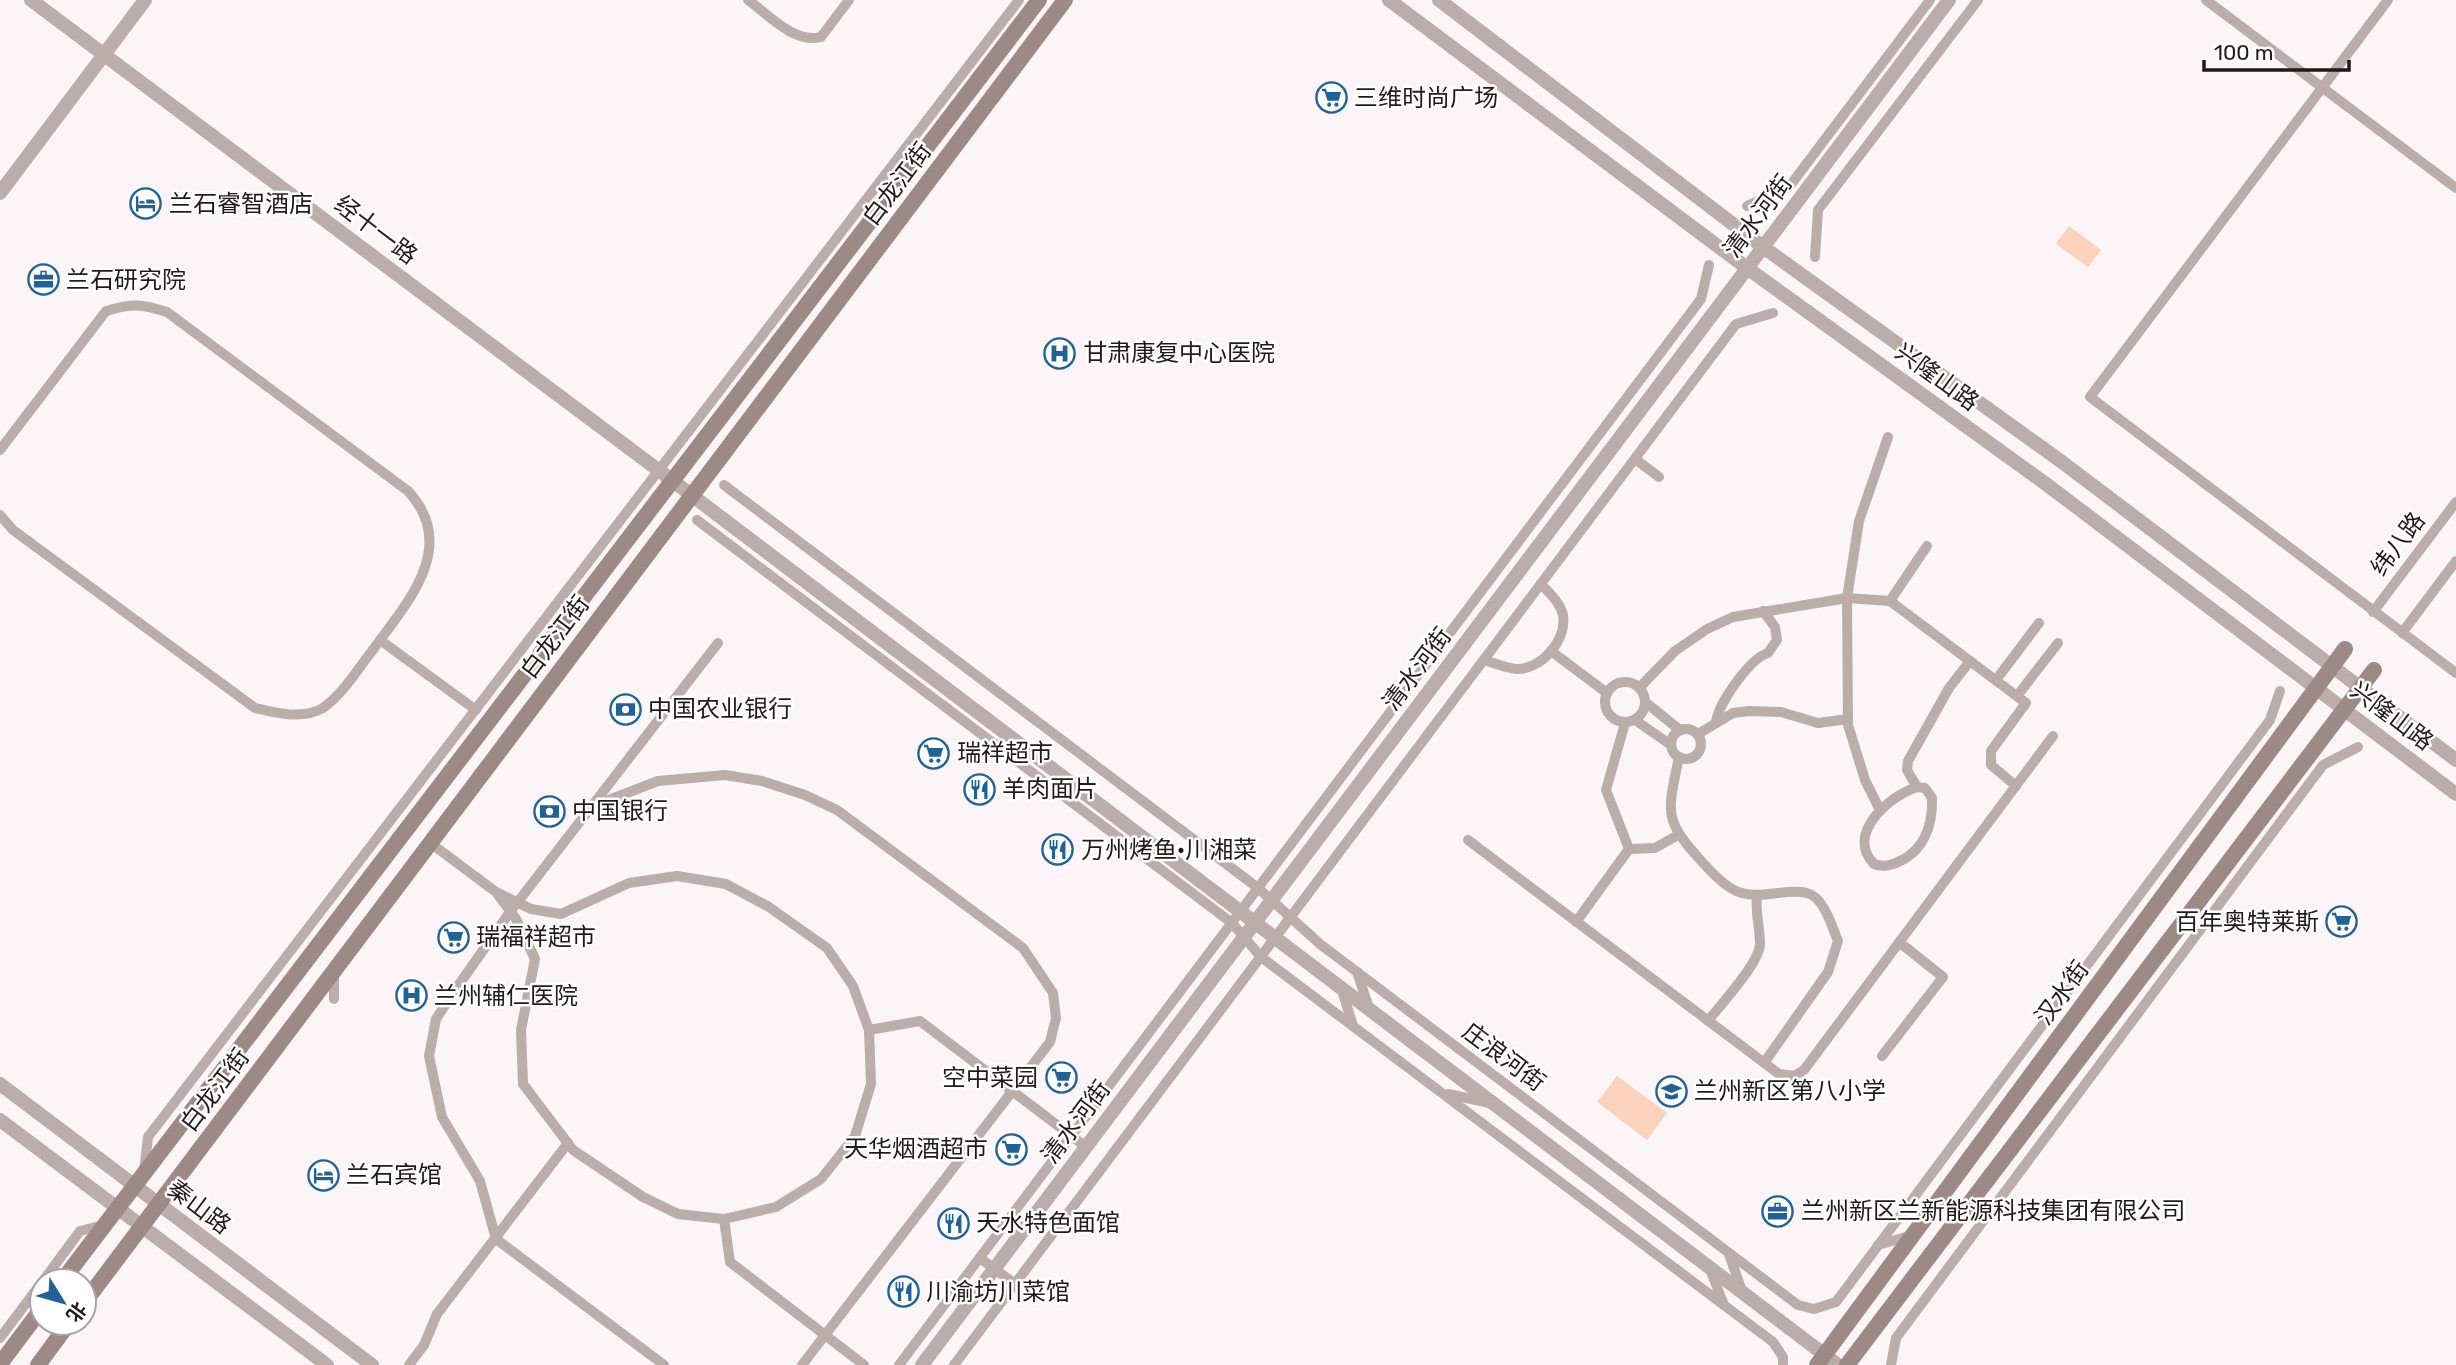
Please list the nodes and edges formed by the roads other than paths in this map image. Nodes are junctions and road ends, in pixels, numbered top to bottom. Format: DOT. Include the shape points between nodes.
graph roads {
  1 [pos="31,0"];
  2 [pos="145,0"];
  3 [pos="748,0"];
  4 [pos="849,0"];
  5 [pos="1019,0"];
  6 [pos="1039,0"];
  7 [pos="1065,0"];
  8 [pos="1389,0"];
  9 [pos="1439,0"];
  10 [pos="1930,0"];
  11 [pos="1949,0"];
  12 [pos="1979,0"];
  13 [pos="2206,0"];
  14 [pos="2388,0"];
  15 [pos="1007,15"];
  16 [pos="1004,45"];
  17 [pos="104,54"];
  18 [pos="2322,87"];
  19 [pos="2456,188"];
  20 [pos="0,193"];
  21 [pos="1747,206"];
  22 [pos="1763,247"];
  23 [pos="1815,257"];
  24 [pos="1709,265"];
  25 [pos="1747,268"];
  26 [pos="1773,313"];
  27 [pos="1888,437"];
  28 [pos="0,450"];
  29 [pos="1635,459"];
  30 [pos="666,476"];
  31 [pos="1659,477"];
  32 [pos="724,485"];
  33 [pos="690,494"];
  34 [pos="2456,502"];
  35 [pos="0,515"];
  36 [pos="697,520"];
  37 [pos="1927,546"];
  38 [pos="2456,561"];
  39 [pos="1541,584"];
  40 [pos="1847,598"];
  41 [pos="1890,601"];
  42 [pos="1763,611"];
  43 [pos="2373,612"];
  44 [pos="2039,623"];
  45 [pos="2402,633"];
  46 [pos="380,640"];
  47 [pos="718,643"];
  48 [pos="2058,643"];
  49 [pos="2345,649"];
  50 [pos="1550,651"];
  51 [pos="1484,660"];
  52 [pos="1970,661"];
  53 [pos="2332,666"];
  54 [pos="2374,670"];
  55 [pos="2456,673"];
  56 [pos="1996,680"];
  57 [pos="2316,687"];
  58 [pos="1639,688"];
  59 [pos="2361,689"];
  60 [pos="2280,691"];
  61 [pos="1607,693"];
  62 [pos="2017,696"];
  63 [pos="1645,702"];
  64 [pos="476,710"];
  65 [pos="2346,711"];
  66 [pos="1848,719"];
  67 [pos="1630,721"];
  68 [pos="1716,722"];
  69 [pos="1680,730"];
  70 [pos="1698,734"];
  71 [pos="2053,736"];
  72 [pos="1671,746"];
  73 [pos="2358,747"];
  74 [pos="1679,757"];
  75 [pos="2456,760"];
  76 [pos="1917,786"];
  77 [pos="2016,786"];
  78 [pos="2456,794"];
  79 [pos="593,806"];
  80 [pos="1879,808"];
  81 [pos="1678,835"];
  82 [pos="1468,840"];
  83 [pos="429,842"];
  84 [pos="1629,849"];
  85 [pos="1258,888"];
  86 [pos="1757,895"];
  87 [pos="1271,901"];
  88 [pos="514,907"];
  89 [pos="1236,918"];
  90 [pos="1291,918"];
  91 [pos="1576,922"];
  92 [pos="1255,924"];
  93 [pos="1244,937"];
  94 [pos="1276,940"];
  95 [pos="1899,942"];
  96 [pos="1261,957"];
  97 [pos="334,969"];
  98 [pos="1357,972"];
  99 [pos="1342,990"];
  100 [pos="2128,996"];
  101 [pos="334,999"];
  102 [pos="1370,1011"];
  103 [pos="2049,1016"];
  104 [pos="1708,1021"];
  105 [pos="1353,1026"];
  106 [pos="869,1030"];
  107 [pos="2124,1031"];
  108 [pos="2053,1044"];
  109 [pos="1882,1056"];
  110 [pos="1764,1063"];
  111 [pos="0,1084"];
  112 [pos="1013,1092"];
  113 [pos="1442,1093"];
  114 [pos="1490,1103"];
  115 [pos="0,1120"];
  116 [pos="1071,1136"];
  117 [pos="568,1143"];
  118 [pos="1086,1147"];
  119 [pos="144,1172"];
  120 [pos="133,1186"];
  121 [pos="158,1204"];
  122 [pos="117,1208"];
  123 [pos="724,1219"];
  124 [pos="104,1225"];
  125 [pos="141,1226"];
  126 [pos="1913,1235"];
  127 [pos="496,1239"];
  128 [pos="1878,1245"];
  129 [pos="1729,1253"];
  130 [pos="228,1257"];
  131 [pos="980,1258"];
  132 [pos="1923,1264"];
  133 [pos="53,1267"];
  134 [pos="72,1267"];
  135 [pos="995,1268"];
  136 [pos="1710,1269"];
  137 [pos="1886,1271"];
  138 [pos="1940,1278"];
  139 [pos="212,1279"];
  140 [pos="98,1284"];
  141 [pos="1015,1284"];
  142 [pos="1906,1286"];
  143 [pos="1743,1294"];
  144 [pos="28,1300"];
  145 [pos="1724,1305"];
  146 [pos="28,1327"];
  147 [pos="825,1336"];
  148 [pos="59,1337"];
  149 [pos="0,1338"];
  150 [pos="1827,1362"];
  151 [pos="0,1364"];
  152 [pos="38,1365"];
  153 [pos="327,1365"];
  154 [pos="372,1365"];
  155 [pos="409,1365"];
  156 [pos="664,1365"];
  157 [pos="802,1365"];
  158 [pos="864,1365"];
  159 [pos="899,1365"];
  160 [pos="922,1365"];
  161 [pos="954,1365"];
  162 [pos="1783,1365"];
  163 [pos="1847,1365"];
  164 [pos="1891,1365"];
  1 -- 17 [label="street, 经十一路"];
  2 -- 17 [label="street"];
  3 -- 4 [label="street" via="795,34 810,38 821,37"];
  5 -- 15 [label="street, 白龙江街"];
  6 -- 16 [label="main road, 白龙江街"];
  7 -- 33 [label="main road, 白龙江街"];
  8 -- 25 [label="street, 兴隆山路"];
  9 -- 22 [label="street, 兴隆山路"];
  10 -- 21 [label="street" via="1789,187"];
  11 -- 22 [label="street, 清水河街"];
  12 -- 23 [label="street" via="1818,211"];
  13 -- 18 [label="street"];
  14 -- 18 [label="street"];
  15 -- 16 [label="street"];
  15 -- 30 [label="street, 白龙江街"];
  16 -- 30 [label="main road, 白龙江街"];
  17 -- 20 [label="street"];
  17 -- 30 [label="street, 经十一路"];
  18 -- 19 [label="street"];
  18 -- 43 [label="street" via="2090,397"];
  22 -- 25 [label="street, 清水河街"];
  22 -- 53 [label="street, 兴隆山路" via="2062,462"];
  24 -- 85 [label="street" via="1701,299"];
  25 -- 57 [label="street, 兴隆山路"];
  25 -- 87 [label="street, 清水河街"];
  26 -- 29 [label="street" via="1736,324"];
  27 -- 40 [label="street" via="1859,521"];
  28 -- 46 [label="street" via="106,311 130,303 167,312 419,503 429,536 428,561 419,586"];
  29 -- 31 [label="street"];
  29 -- 39 [label="street"];
  30 -- 33 [label="street, 经十一路"];
  30 -- 64 [label="street, 白龙江街"];
  30 -- 119 [label="main road, 白龙江街"];
  32 -- 85 [label="street, 庄浪河街"];
  33 -- 83 [label="main road, 白龙江街"];
  33 -- 89 [label="street, 经十一路"];
  34 -- 43 [label="street, 纬八路"];
  35 -- 46 [label="street" via="13,530 255,708 303,715 321,709 340,693"];
  36 -- 89 [label="street"];
  37 -- 41 [label="street"];
  38 -- 45 [label="street"];
  39 -- 50 [label="street" via="1557,600 1562,613 1561,631"];
  39 -- 51 [label="street"];
  40 -- 41 [label="street"];
  40 -- 42 [label="street"];
  40 -- 66 [label="street"];
  41 -- 52 [label="street"];
  42 -- 58 [label="street" via="1707,629 1675,651"];
  42 -- 68 [label="street" via="1775,627 1777,640 1749,667 1718,709"];
  43 -- 45 [label="street"];
  44 -- 56 [label="street"];
  45 -- 55 [label="street"];
  46 -- 64 [label="street"];
  47 -- 79 [label="street"];
  48 -- 62 [label="street"];
  49 -- 53 [label="main road, 汉水街"];
  50 -- 51 [label="street" via="1533,666 1516,669"];
  50 -- 61 [label="street"];
  51 -- 90 [label="street"];
  52 -- 56 [label="street"];
  52 -- 76 [label="street" via="1949,688 1908,761 1907,770"];
  53 -- 57 [label="main road, 汉水街"];
  53 -- 59 [label="street, 兴隆山路"];
  54 -- 59 [label="main road"];
  56 -- 62 [label="street"];
  57 -- 65 [label="street, 兴隆山路"];
  57 -- 108 [label="main road, 汉水街"];
  58 -- 61 [label="street" via="1619,683"];
  58 -- 63 [label="street"];
  59 -- 65 [label="main road"];
  59 -- 75 [label="street, 兴隆山路"];
  60 -- 103 [label="street" via="2270,720"];
  61 -- 67 [label="street" via="1607,713 1615,720"];
  62 -- 77 [label="street" via="2026,703 1991,751 1991,765"];
  63 -- 67 [label="street" via="1642,712"];
  63 -- 69 [label="street"];
  64 -- 119 [label="street, 白龙江街" via="148,1137"];
  65 -- 78 [label="street, 兴隆山路"];
  65 -- 100 [label="main road"];
  66 -- 68 [label="street" via="1818,723 1765,710 1733,713"];
  66 -- 80 [label="street" via="1865,780"];
  67 -- 72 [label="street"];
  67 -- 84 [label="street" via="1606,790"];
  68 -- 70 [label="street"];
  69 -- 70 [label="street"];
  69 -- 72 [label="street"];
  70 -- 74 [label="street" via="1699,752 1692,758"];
  71 -- 77 [label="street"];
  72 -- 74 [label="street"];
  73 -- 107 [label="street" via="2323,765"];
  74 -- 81 [label="street" via="1670,807"];
  76 -- 80 [label="street"];
  76 -- 80 [label="street" via="1932,798 1927,832 1910,855 1885,866 1874,864 1867,853 1867,836"];
  77 -- 95 [label="street"];
  79 -- 88 [label="street"];
  79 -- 112 [label="street" via="658,781 725,775 784,788 837,810 1023,948 1049,986 1057,1010 1056,1026 1050,1042"];
  81 -- 84 [label="street" via="1655,848"];
  81 -- 86 [label="street" via="1727,885"];
  82 -- 91 [label="street"];
  83 -- 88 [label="street"];
  83 -- 97 [label="main road, 白龙江街"];
  84 -- 91 [label="street"];
  85 -- 87 [label="street, 庄浪河街"];
  85 -- 89 [label="street"];
  86 -- 104 [label="street" via="1760,947"];
  86 -- 110 [label="street" via="1807,892 1816,898 1838,942 1828,972"];
  87 -- 90 [label="street, 庄浪河街"];
  87 -- 92 [label="street, 清水河街"];
  88 -- 106 [label="street" via="561,914 629,883 677,876 726,884 769,906 827,948 853,986"];
  88 -- 117 [label="street" via="534,959 521,1030 523,1084"];
  88 -- 127 [label="street" via="436,1019 429,1056 442,1117 480,1181"];
  89 -- 92 [label="street, 经十一路"];
  89 -- 93 [label="street"];
  89 -- 116 [label="street"];
  90 -- 94 [label="street"];
  90 -- 98 [label="street, 庄浪河街"];
  91 -- 104 [label="street"];
  92 -- 93 [label="street, 清水河街"];
  92 -- 94 [label="street, 经十一路"];
  93 -- 96 [label="street"];
  93 -- 118 [label="street, 清水河街"];
  94 -- 96 [label="street"];
  94 -- 99 [label="street, 经十一路"];
  95 -- 109 [label="street" via="1943,977"];
  95 -- 110 [label="street" via="1801,1073 1782,1076"];
  96 -- 105 [label="street"];
  96 -- 141 [label="street"];
  97 -- 101 [label="street"];
  97 -- 121 [label="main road, 白龙江街"];
  98 -- 102 [label="street"];
  98 -- 129 [label="street, 庄浪河街"];
  99 -- 102 [label="street, 经十一路"];
  99 -- 105 [label="street"];
  100 -- 107 [label="street"];
  100 -- 132 [label="main road"];
  102 -- 114 [label="street, 经十一路"];
  103 -- 108 [label="street"];
  103 -- 128 [label="street"];
  104 -- 110 [label="street"];
  105 -- 113 [label="street"];
  106 -- 112 [label="street" via="920,1021"];
  106 -- 123 [label="street" via="871,1084 855,1136 821,1178 776,1208"];
  107 -- 138 [label="street"];
  108 -- 126 [label="main road, 汉水街"];
  111 -- 120 [label="street, 秦山路"];
  112 -- 116 [label="street"];
  112 -- 147 [label="street"];
  113 -- 114 [label="street"];
  113 -- 145 [label="street"];
  114 -- 136 [label="street, 经十一路"];
  115 -- 122 [label="street, 秦山路"];
  116 -- 118 [label="street"];
  116 -- 131 [label="street"];
  117 -- 123 [label="street" via="643,1197 678,1214"];
  117 -- 127 [label="street"];
  118 -- 135 [label="street, 清水河街"];
  119 -- 120 [label="main road, 白龙江街"];
  120 -- 121 [label="street, 秦山路"];
  120 -- 122 [label="main road, 白龙江街"];
  121 -- 125 [label="main road, 白龙江街"];
  121 -- 130 [label="street, 秦山路"];
  122 -- 124 [label="main road, 白龙江街"];
  122 -- 125 [label="street, 秦山路"];
  123 -- 147 [label="street" via="730,1262"];
  124 -- 133 [label="street" via="80,1231"];
  124 -- 134 [label="main road, 白龙江街"];
  125 -- 139 [label="street, 秦山路"];
  125 -- 140 [label="main road, 白龙江街"];
  126 -- 128 [label="street"];
  126 -- 137 [label="main road, 汉水街"];
  127 -- 155 [label="street" via="437,1314 425,1345"];
  127 -- 156 [label="street"];
  128 -- 129 [label="street, 庄浪河街" via="1836,1301 1814,1309 1798,1305"];
  129 -- 143 [label="street"];
  130 -- 139 [label="street"];
  130 -- 154 [label="street, 秦山路"];
  131 -- 135 [label="street"];
  131 -- 159 [label="street"];
  132 -- 138 [label="street"];
  132 -- 142 [label="main road"];
  135 -- 141 [label="street"];
  135 -- 160 [label="street, 清水河街"];
  136 -- 143 [label="street, 经十一路"];
  136 -- 145 [label="street"];
  137 -- 142 [label="main road"];
  137 -- 150 [label="main road, 汉水街"];
  138 -- 164 [label="street" via="1896,1338"];
  139 -- 153 [label="street, 秦山路"];
  141 -- 161 [label="street"];
  142 -- 163 [label="main road"];
  143 -- 150 [label="street, 经十一路"];
  144 -- 149 [label="street"];
  145 -- 162 [label="street" via="1773,1342"];
  146 -- 151 [label="main road"];
  147 -- 157 [label="street"];
  147 -- 158 [label="street"];
  148 -- 152 [label="main road"];
}
